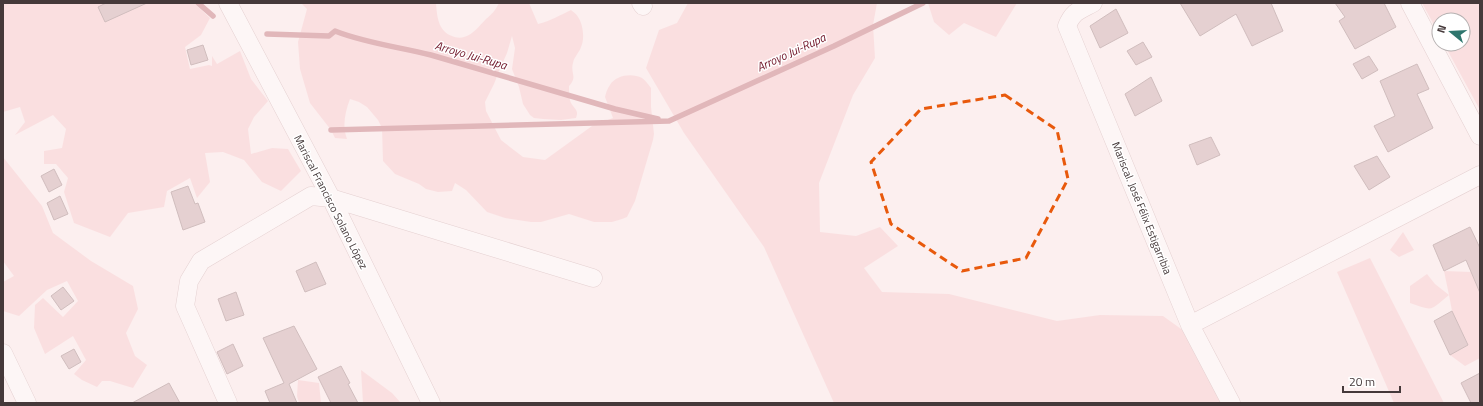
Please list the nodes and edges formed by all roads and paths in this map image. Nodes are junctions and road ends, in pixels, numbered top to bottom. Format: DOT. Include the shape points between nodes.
graph roads {
  1 [pos="228,3"];
  2 [pos="1093,3"];
  3 [pos="1410,3"];
  4 [pos="1480,136"];
  5 [pos="1480,175"];
  6 [pos="330,198"];
  7 [pos="593,278"];
  8 [pos="1190,325"];
  9 [pos="3,353"];
  10 [pos="27,403"];
  11 [pos="228,403"];
  12 [pos="432,403"];
  13 [pos="1231,403"];
  1 -- 6 [label="street, Mariscal Francisco Solano López"];
  2 -- 8 [label="street, Mariscal. José Félix Estigarribia" via="1070,17 1067,26"];
  3 -- 4 [label="street"];
  5 -- 8 [label="street"];
  6 -- 7 [label="street"];
  6 -- 11 [label="street" via="311,196 305,199 201,261 189,281 185,306"];
  6 -- 12 [label="street, Mariscal Francisco Solano López"];
  8 -- 13 [label="street, Mariscal. José Félix Estigarribia"];
  9 -- 10 [label="street"];
}
